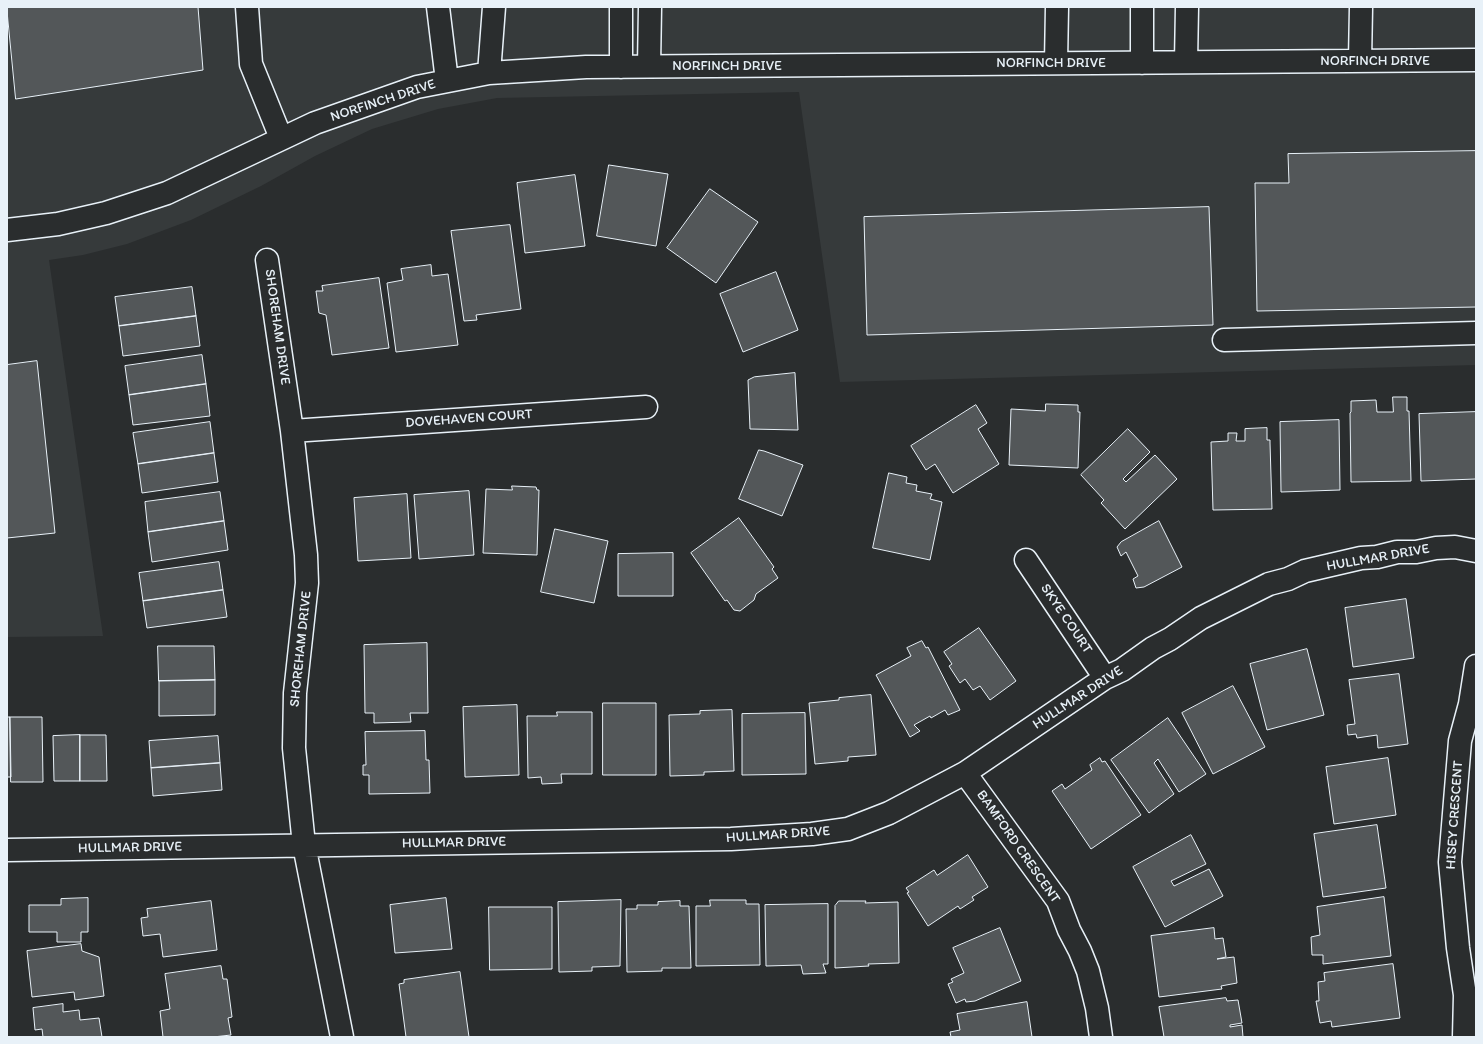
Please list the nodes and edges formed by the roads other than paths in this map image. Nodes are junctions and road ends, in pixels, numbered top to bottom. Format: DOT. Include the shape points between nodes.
graph roads {
  1 [pos="247,7"];
  2 [pos="438,7"];
  3 [pos="494,7"];
  4 [pos="621,7"];
  5 [pos="650,7"];
  6 [pos="1057,7"];
  7 [pos="1142,7"];
  8 [pos="1187,7"];
  9 [pos="1361,7"];
  10 [pos="1476,60"];
  11 [pos="1360,61"];
  12 [pos="1186,62"];
  13 [pos="1056,63"];
  14 [pos="1142,63"];
  15 [pos="649,66"];
  16 [pos="621,67"];
  17 [pos="489,72"];
  18 [pos="447,81"];
  19 [pos="281,138"];
  20 [pos="7,230"];
  21 [pos="267,260"];
  22 [pos="1476,333"];
  23 [pos="1224,340"];
  24 [pos="646,407"];
  25 [pos="292,430"];
  26 [pos="1476,551"];
  27 [pos="1026,560"];
  28 [pos="1476,666"];
  29 [pos="1105,678"];
  30 [pos="965,773"];
  31 [pos="304,845"];
  32 [pos="7,850"];
  33 [pos="342,1037"];
  34 [pos="1101,1037"];
  35 [pos="1464,1037"];
  1 -- 19 [label="street" via="251,64"];
  2 -- 18 [label="street"];
  3 -- 17 [label="street"];
  4 -- 16 [label="street"];
  5 -- 15 [label="street"];
  6 -- 13 [label="street"];
  7 -- 14 [label="street"];
  8 -- 12 [label="street"];
  9 -- 11 [label="street"];
  10 -- 11 [label="street, NORFINCH DRIVE"];
  11 -- 12 [label="street, NORFINCH DRIVE"];
  12 -- 14 [label="street, NORFINCH DRIVE"];
  13 -- 14 [label="street, NORFINCH DRIVE"];
  13 -- 15 [label="street, NORFINCH DRIVE"];
  15 -- 16 [label="street, NORFINCH DRIVE"];
  16 -- 17 [label="street, NORFINCH DRIVE"];
  17 -- 18 [label="street, NORFINCH DRIVE"];
  18 -- 19 [label="street, NORFINCH DRIVE" via="417,87 315,123"];
  19 -- 20 [label="street, NORFINCH DRIVE" via="160,195 106,213 58,224"];
  21 -- 25 [label="street, SHOREHAM DRIVE"];
  22 -- 23 [label="street"];
  24 -- 25 [label="street, DOVEHAVEN COURT"];
  25 -- 31 [label="street, SHOREHAM DRIVE" via="307,583 295,693 294,748"];
  26 -- 29 [label="street, HULLMAR DRIVE" via="1436,548 1397,552 1305,571 1268,584 1201,618 1122,670"];
  27 -- 29 [label="street, SKYE COURT"];
  28 -- 35 [label="street, HISEY CRESCENT" via="1470,704 1460,741 1450,862 1454,917 1465,995"];
  29 -- 30 [label="street, HULLMAR DRIVE"];
  30 -- 31 [label="street, HULLMAR DRIVE" via="889,813 848,829 812,834 731,839"];
  30 -- 34 [label="street, BAMFORD CRESCENT" via="1058,901 1088,971"];
  31 -- 32 [label="street, HULLMAR DRIVE"];
  31 -- 33 [label="street, SHOREHAM DRIVE"];
}
